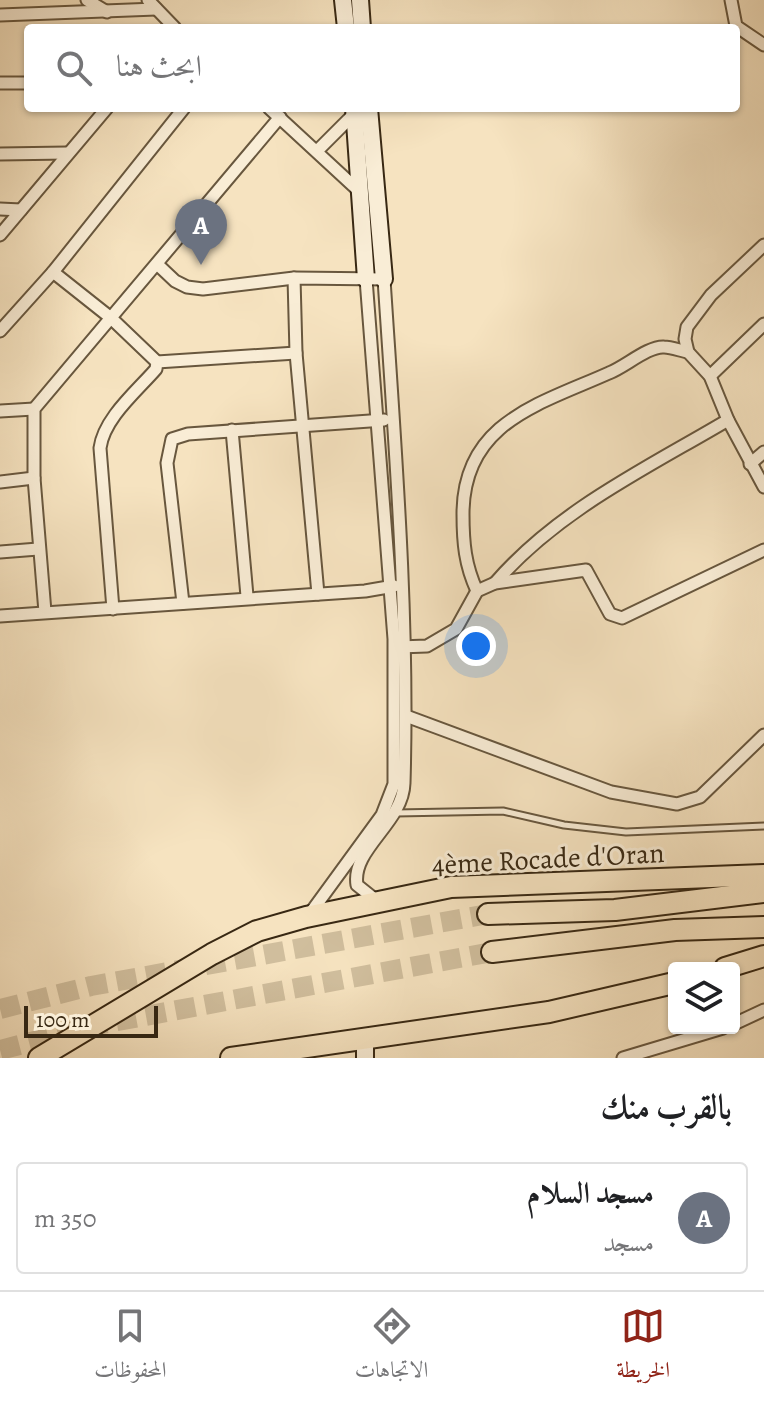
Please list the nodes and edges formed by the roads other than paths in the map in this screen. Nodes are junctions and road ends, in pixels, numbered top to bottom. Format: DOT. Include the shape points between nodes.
graph roads {
  1 [pos="87,0"];
  2 [pos="343,0"];
  3 [pos="360,0"];
  4 [pos="731,0"];
  5 [pos="152,5"];
  6 [pos="107,12"];
  7 [pos="0,15"];
  8 [pos="171,24"];
  9 [pos="346,24"];
  10 [pos="362,24"];
  11 [pos="736,24"];
  12 [pos="740,29"];
  13 [pos="764,45"];
  14 [pos="0,83"];
  15 [pos="24,83"];
  16 [pos="103,112"];
  17 [pos="181,112"];
  18 [pos="274,112"];
  19 [pos="357,112"];
  20 [pos="359,112"];
  21 [pos="359,112"];
  22 [pos="280,117"];
  23 [pos="317,151"];
  24 [pos="67,153"];
  25 [pos="0,154"];
  26 [pos="363,195"];
  27 [pos="0,209"];
  28 [pos="378,209"];
  29 [pos="21,210"];
  30 [pos="0,235"];
  31 [pos="764,245"];
  32 [pos="157,264"];
  33 [pos="53,272"];
  34 [pos="294,278"];
  35 [pos="366,279"];
  36 [pos="384,279"];
  37 [pos="111,318"];
  38 [pos="764,324"];
  39 [pos="0,331"];
  40 [pos="688,352"];
  41 [pos="296,353"];
  42 [pos="157,362"];
  43 [pos="710,376"];
  44 [pos="34,409"];
  45 [pos="0,411"];
  46 [pos="377,420"];
  47 [pos="728,420"];
  48 [pos="394,421"];
  49 [pos="305,427"];
  50 [pos="232,430"];
  51 [pos="764,452"];
  52 [pos="750,464"];
  53 [pos="34,478"];
  54 [pos="0,482"];
  55 [pos="764,487"];
  56 [pos="38,549"];
  57 [pos="764,550"];
  58 [pos="0,552"];
  59 [pos="495,583"];
  60 [pos="395,586"];
  61 [pos="477,591"];
  62 [pos="318,594"];
  63 [pos="247,596"];
  64 [pos="183,603"];
  65 [pos="113,609"];
  66 [pos="45,612"];
  67 [pos="0,616"];
  68 [pos="399,647"];
  69 [pos="406,716"];
  70 [pos="764,735"];
  71 [pos="390,816"];
  72 [pos="764,826"];
  73 [pos="764,875"];
  74 [pos="764,892"];
  75 [pos="377,901"];
  76 [pos="488,914"];
  77 [pos="306,917"];
  78 [pos="764,927"];
  79 [pos="492,952"];
  80 [pos="764,956"];
  81 [pos="740,963"];
  82 [pos="668,984"];
  83 [pos="764,1010"];
  84 [pos="740,1021"];
  85 [pos="705,1034"];
  86 [pos="365,1049"];
  87 [pos="343,1051"];
  88 [pos="637,1057"];
  89 [pos="39,1058"];
  90 [pos="231,1058"];
  91 [pos="623,1058"];
  1 -- 6 [label="street"];
  2 -- 9 [label="main road"];
  3 -- 10 [label="main road"];
  4 -- 11 [label="street"];
  5 -- 6 [label="street"];
  5 -- 8 [label="street"];
  6 -- 7 [label="street"];
  12 -- 13 [label="street"];
  14 -- 15 [label="street"];
  16 -- 24 [label="street"];
  17 -- 33 [label="street"];
  18 -- 22 [label="street"];
  19 -- 23 [label="street"];
  20 -- 26 [label="main road"];
  21 -- 28 [label="main road"];
  22 -- 23 [label="street"];
  22 -- 32 [label="street"];
  23 -- 26 [label="street"];
  24 -- 25 [label="street"];
  24 -- 29 [label="street"];
  26 -- 28 [label="street"];
  26 -- 35 [label="main road"];
  27 -- 29 [label="street"];
  28 -- 36 [label="main road"];
  29 -- 30 [label="street"];
  31 -- 40 [label="street" via="696,312 687,327"];
  32 -- 34 [label="street" via="187,287 203,289"];
  32 -- 37 [label="street"];
  33 -- 37 [label="street"];
  33 -- 39 [label="street"];
  34 -- 35 [label="street"];
  34 -- 41 [label="street"];
  35 -- 36 [label="street"];
  35 -- 46 [label="street"];
  36 -- 48 [label="street"];
  37 -- 42 [label="street"];
  37 -- 44 [label="street"];
  38 -- 43 [label="street"];
  40 -- 43 [label="street"];
  40 -- 61 [label="street" via="658,348 562,390 511,418 482,446 468,475 463,503 463,545"];
  41 -- 42 [label="street"];
  41 -- 49 [label="street"];
  42 -- 65 [label="street" via="102,436"];
  43 -- 47 [label="street"];
  44 -- 45 [label="street"];
  44 -- 53 [label="street"];
  46 -- 48 [label="street"];
  46 -- 49 [label="street"];
  46 -- 60 [label="street"];
  47 -- 52 [label="street"];
  47 -- 59 [label="street" via="579,508 519,556"];
  48 -- 60 [label="street"];
  49 -- 50 [label="street"];
  49 -- 62 [label="street"];
  50 -- 63 [label="street"];
  50 -- 64 [label="street" via="180,435 167,449"];
  51 -- 52 [label="street"];
  52 -- 55 [label="street"];
  53 -- 54 [label="street"];
  53 -- 56 [label="street"];
  56 -- 58 [label="street"];
  56 -- 66 [label="street"];
  57 -- 59 [label="street" via="622,618 610,614 586,570"];
  59 -- 61 [label="street"];
  60 -- 62 [label="street"];
  60 -- 68 [label="street"];
  61 -- 68 [label="street" via="456,629 427,646"];
  62 -- 63 [label="street"];
  63 -- 64 [label="street"];
  64 -- 65 [label="street"];
  65 -- 66 [label="street"];
  66 -- 67 [label="street"];
  68 -- 69 [label="street"];
  68 -- 71 [label="street"];
  69 -- 70 [label="street" via="611,792 677,804 700,797"];
  69 -- 71 [label="street" via="404,791"];
  71 -- 72 [label="lane" via="503,811 626,832"];
  71 -- 75 [label="street" via="356,871 357,885"];
  71 -- 77 [label="street" via="339,871"];
  73 -- 75 [label="highway, 4ème Rocade d'Oran" via="451,887"];
  74 -- 76 [label="highway" via="615,910"];
  75 -- 77 [label="highway, 4ème Rocade d'Oran"];
  77 -- 89 [label="highway, 4ème Rocade d'Oran" via="257,931 212,954"];
  78 -- 79 [label="highway" via="675,930"];
  80 -- 81 [label="highway"];
  82 -- 86 [label="highway"];
  83 -- 84 [label="street"];
  85 -- 88 [label="street"];
  86 -- 87 [label="highway"];
  87 -- 90 [label="highway"];
  88 -- 91 [label="street"];
}
